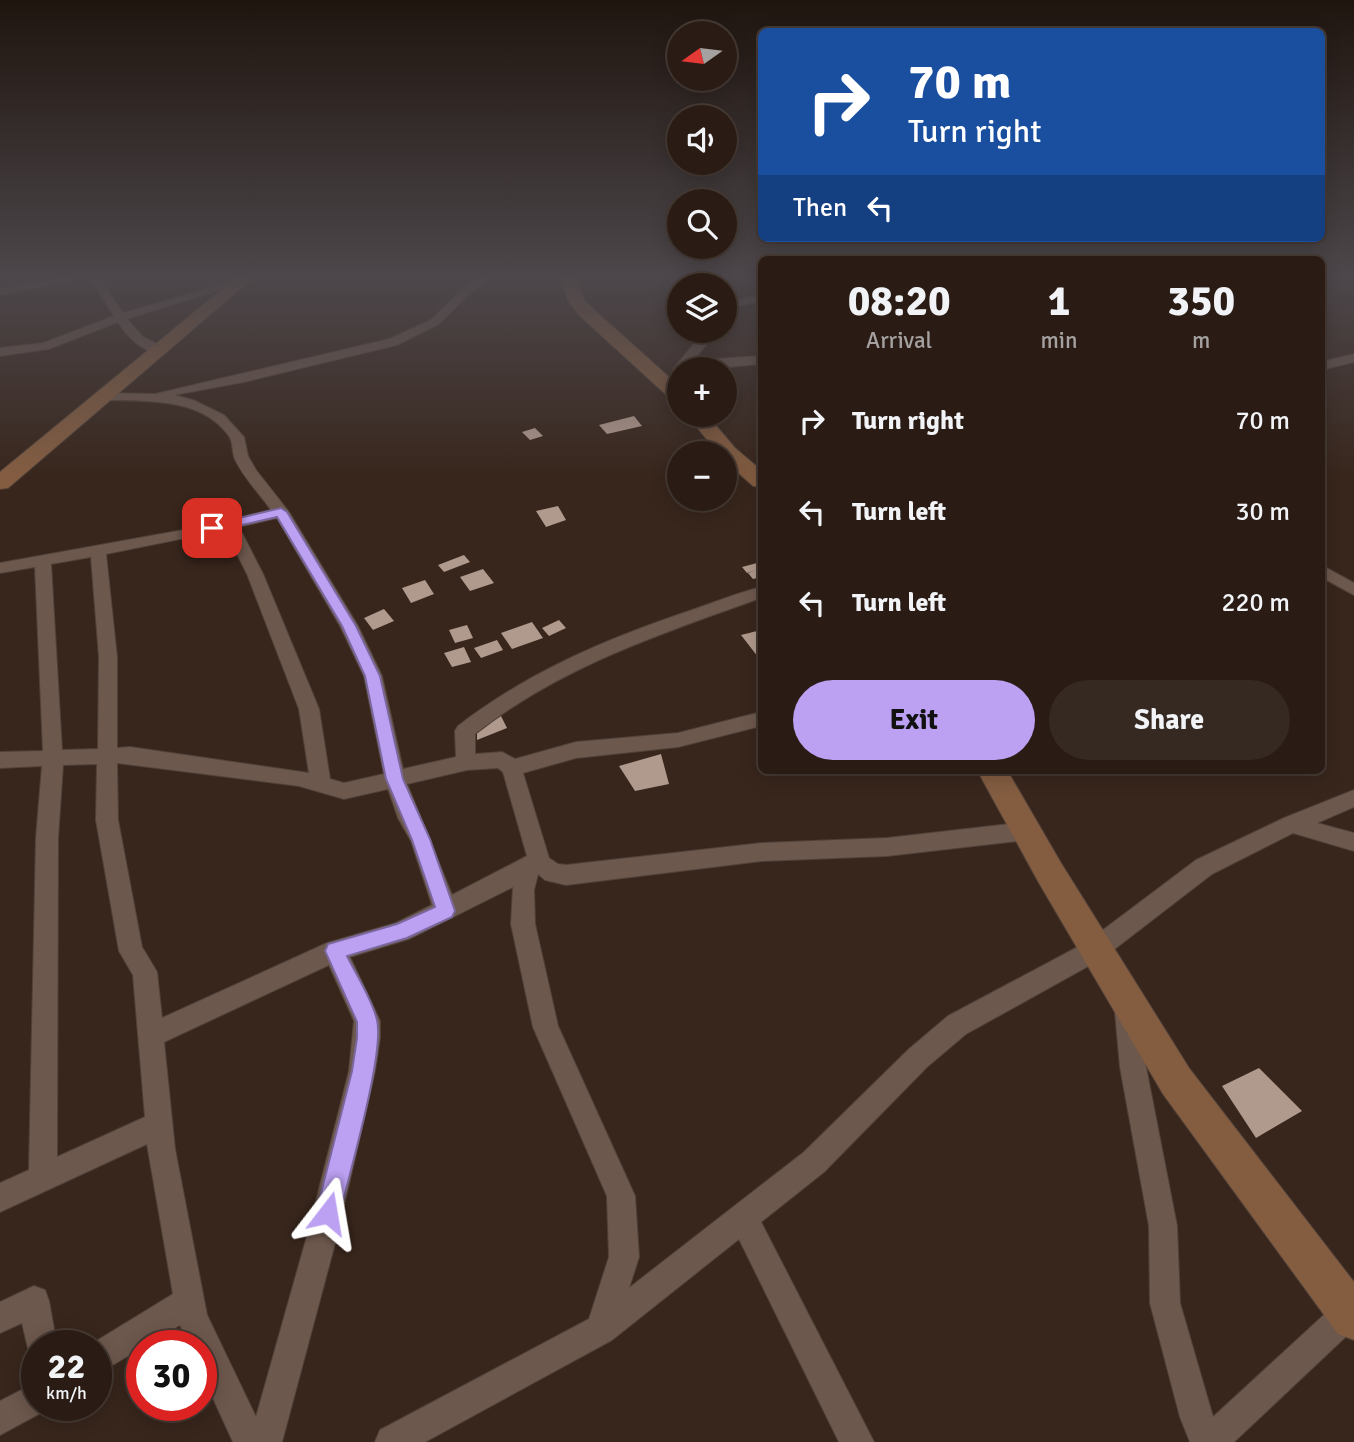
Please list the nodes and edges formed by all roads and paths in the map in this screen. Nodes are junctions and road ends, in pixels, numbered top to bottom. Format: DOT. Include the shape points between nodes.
graph roads {
  1 [pos="49,344"];
  2 [pos="146,344"];
  3 [pos="166,344"];
  4 [pos="384,344"];
  5 [pos="623,344"];
  6 [pos="159,350"];
  7 [pos="0,352"];
  8 [pos="1354,358"];
  9 [pos="758,360"];
  10 [pos="737,361"];
  11 [pos="1325,365"];
  12 [pos="667,373"];
  13 [pos="657,375"];
  14 [pos="667,385"];
  15 [pos="104,396"];
  16 [pos="146,397"];
  17 [pos="706,427"];
  18 [pos="758,475"];
  19 [pos="4,477"];
  20 [pos="281,512"];
  21 [pos="230,524"];
  22 [pos="99,550"];
  23 [pos="43,561"];
  24 [pos="0,568"];
  25 [pos="1325,572"];
  26 [pos="1354,590"];
  27 [pos="758,593"];
  28 [pos="758,720"];
  29 [pos="107,756"];
  30 [pos="53,758"];
  31 [pos="0,760"];
  32 [pos="467,762"];
  33 [pos="512,768"];
  34 [pos="994,774"];
  35 [pos="395,779"];
  36 [pos="321,785"];
  37 [pos="1354,799"];
  38 [pos="1292,824"];
  39 [pos="1026,831"];
  40 [pos="1354,842"];
  41 [pos="535,864"];
  42 [pos="446,911"];
  43 [pos="1095,950"];
  44 [pos="335,951"];
  45 [pos="1125,998"];
  46 [pos="151,1035"];
  47 [pos="159,1124"];
  48 [pos="43,1178"];
  49 [pos="0,1198"];
  50 [pos="743,1217"];
  51 [pos="190,1301"];
  52 [pos="1352,1316"];
  53 [pos="0,1318"];
  54 [pos="601,1329"];
  55 [pos="39,1330"];
  56 [pos="112,1349"];
  57 [pos="21,1407"];
  58 [pos="0,1419"];
  59 [pos="250,1442"];
  60 [pos="265,1442"];
  61 [pos="392,1442"];
  62 [pos="857,1442"];
  63 [pos="1208,1442"];
  1 -- 7 [label="street"];
  2 -- 6 [label="street"];
  3 -- 6 [label="street"];
  4 -- 16 [label="street"];
  5 -- 13 [label="street"];
  6 -- 15 [label="street"];
  8 -- 11 [label="street"];
  9 -- 10 [label="street"];
  12 -- 13 [label="street"];
  13 -- 14 [label="street"];
  15 -- 16 [label="street"];
  15 -- 19 [label="street"];
  16 -- 20 [label="street" via="169,397 219,418 237,437 249,471"];
  17 -- 18 [label="street" via="728,452"];
  20 -- 21 [label="street"];
  20 -- 35 [label="street" via="349,626 373,676"];
  21 -- 22 [label="street"];
  21 -- 36 [label="street" via="309,709"];
  22 -- 23 [label="street"];
  22 -- 29 [label="street" via="107,657"];
  23 -- 24 [label="street"];
  23 -- 30 [label="street"];
  25 -- 26 [label="street"];
  27 -- 32 [label="street" via="691,614 544,676 466,731"];
  28 -- 33 [label="street" via="678,740 576,750"];
  29 -- 30 [label="street"];
  29 -- 36 [label="street" via="130,755 299,778"];
  29 -- 46 [label="street" via="107,820 131,951 145,972"];
  30 -- 31 [label="street"];
  30 -- 48 [label="street" via="47,838"];
  32 -- 33 [label="street" via="502,760"];
  32 -- 35 [label="street"];
  33 -- 41 [label="street"];
  34 -- 39 [label="street"];
  35 -- 36 [label="street" via="344,791"];
  35 -- 42 [label="street"];
  37 -- 38 [label="street"];
  38 -- 40 [label="street"];
  38 -- 43 [label="street" via="1204,867"];
  39 -- 41 [label="street" via="887,847 762,852 566,875"];
  39 -- 43 [label="street"];
  41 -- 42 [label="street"];
  41 -- 54 [label="street" via="523,890 523,923 547,1027 621,1196 624,1257"];
  42 -- 44 [label="street" via="401,932"];
  43 -- 45 [label="street"];
  43 -- 50 [label="street" via="957,1025 814,1162"];
  44 -- 46 [label="street"];
  44 -- 60 [label="street" via="367,1021 367,1038 322,1236"];
  45 -- 52 [label="street" via="1176,1081"];
  45 -- 63 [label="street" via="1163,1226 1165,1303 1196,1417"];
  46 -- 47 [label="street"];
  47 -- 48 [label="street"];
  47 -- 51 [label="street"];
  48 -- 49 [label="street"];
  50 -- 54 [label="street"];
  50 -- 62 [label="street"];
  51 -- 56 [label="street"];
  51 -- 59 [label="street" via="192,1317"];
  52 -- 63 [label="street"];
  53 -- 55 [label="street" via="34,1301"];
  54 -- 61 [label="street"];
  57 -- 58 [label="street"];
}
